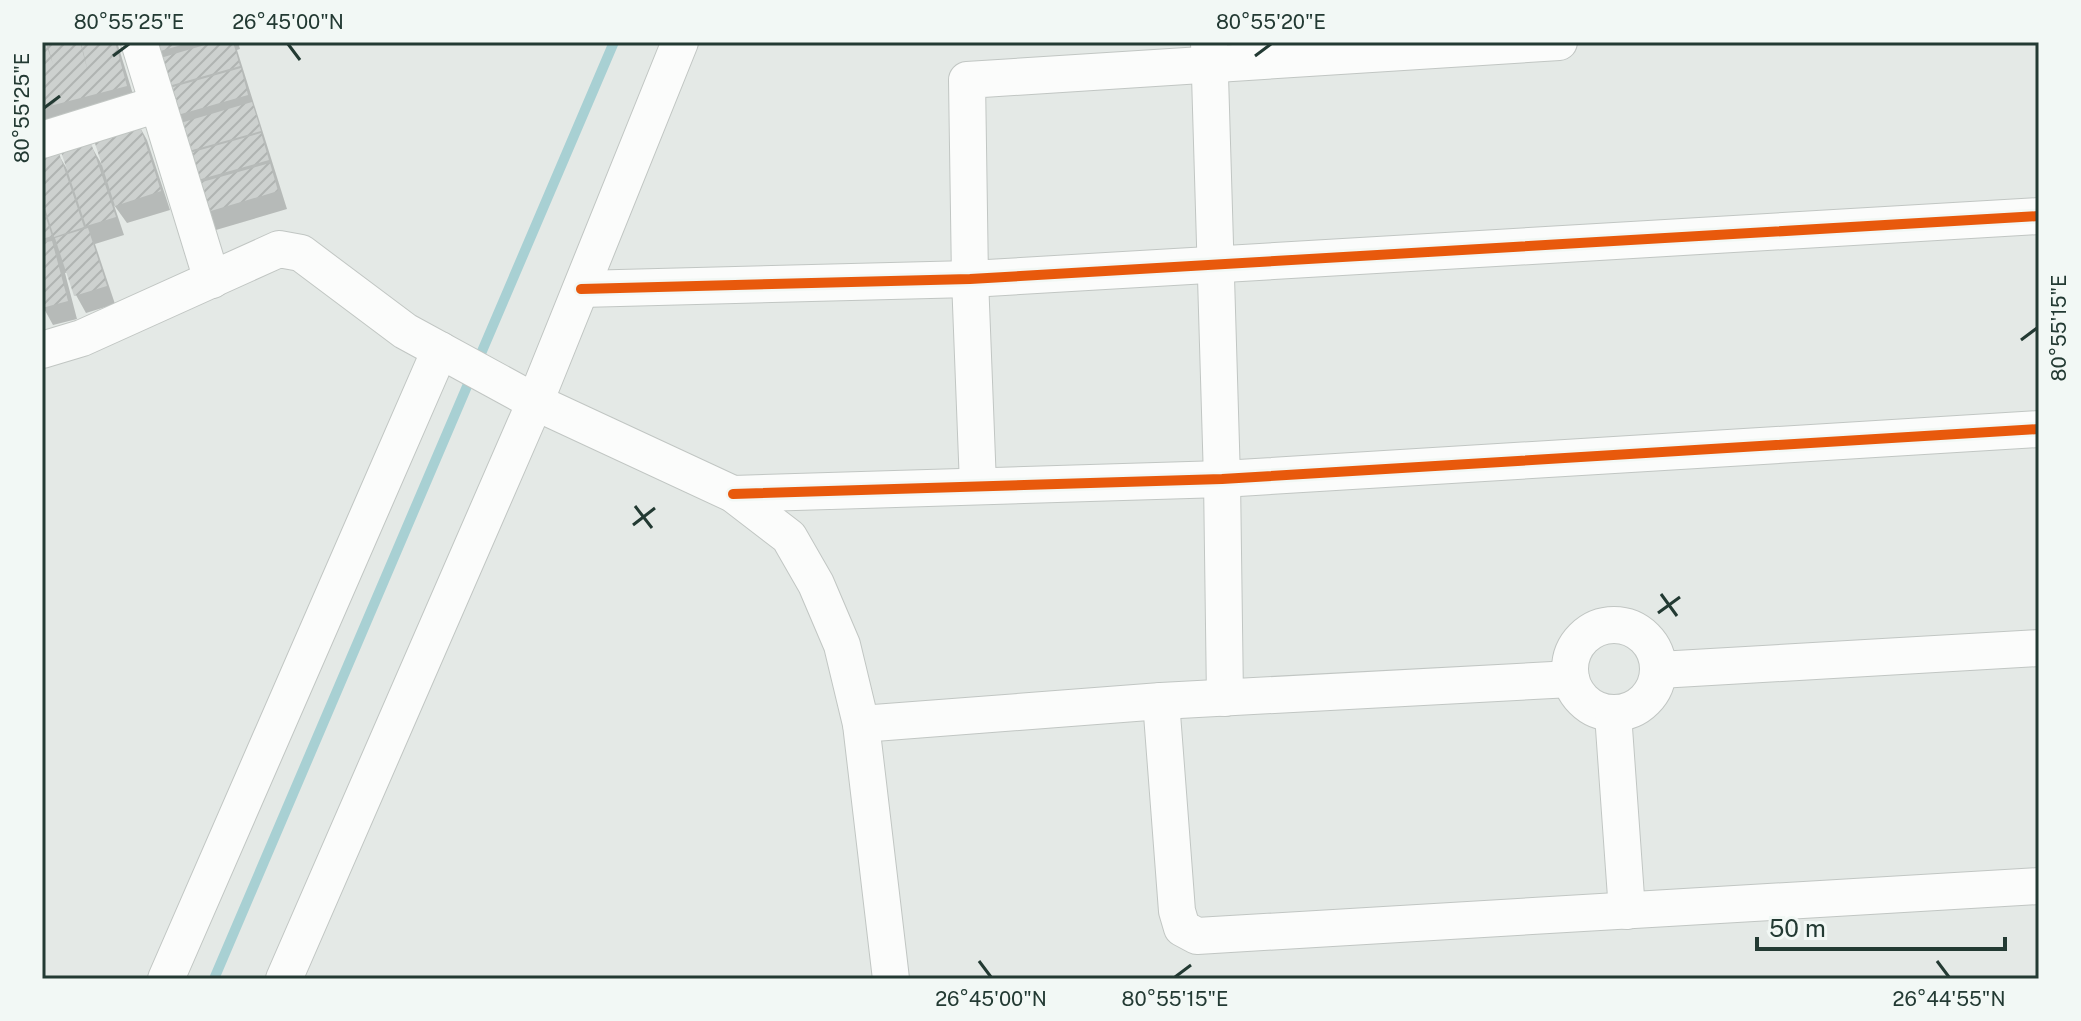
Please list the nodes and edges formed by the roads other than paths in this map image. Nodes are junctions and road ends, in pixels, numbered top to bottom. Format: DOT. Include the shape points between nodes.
graph roads {
  1 [pos="139,42"];
  2 [pos="680,42"];
  3 [pos="1559,42"];
  4 [pos="1210,52"];
  5 [pos="158,104"];
  6 [pos="42,140"];
  7 [pos="2039,216"];
  8 [pos="1215,264"];
  9 [pos="970,279"];
  10 [pos="212,280"];
  11 [pos="581,289"];
  12 [pos="42,350"];
  13 [pos="448,354"];
  14 [pos="535,402"];
  15 [pos="2039,429"];
  16 [pos="1222,479"];
  17 [pos="978,485"];
  18 [pos="733,494"];
  19 [pos="2039,648"];
  20 [pos="1659,670"];
  21 [pos="1571,679"];
  22 [pos="1225,698"];
  23 [pos="1161,701"];
  24 [pos="1613,714"];
  25 [pos="861,724"];
  26 [pos="2039,886"];
  27 [pos="1627,911"];
  28 [pos="166,979"];
  29 [pos="284,979"];
  30 [pos="891,979"];
  1 -- 5 [label="street"];
  2 -- 11 [label="street"];
  3 -- 4 [label="street"];
  4 -- 8 [label="street"];
  4 -- 9 [label="street" via="967,80"];
  5 -- 6 [label="street"];
  5 -- 10 [label="street"];
  7 -- 8 [label="street"];
  8 -- 9 [label="street"];
  8 -- 16 [label="street"];
  9 -- 11 [label="street"];
  9 -- 17 [label="street"];
  10 -- 12 [label="street" via="82,338"];
  10 -- 13 [label="street" via="279,249 301,253 405,331"];
  11 -- 14 [label="street"];
  13 -- 14 [label="street"];
  13 -- 28 [label="street"];
  14 -- 18 [label="street"];
  14 -- 29 [label="street"];
  15 -- 16 [label="street"];
  16 -- 17 [label="street"];
  16 -- 22 [label="street"];
  17 -- 18 [label="street"];
  18 -- 25 [label="street" via="789,537 816,584 842,645"];
  19 -- 20 [label="street"];
  20 -- 21 [label="street" via="1650,643 1639,632 1610,625 1583,637 1574,649"];
  20 -- 24 [label="street" via="1650,696 1627,712"];
  21 -- 22 [label="street"];
  21 -- 24 [label="street" via="1587,704"];
  22 -- 23 [label="street"];
  23 -- 25 [label="street"];
  23 -- 27 [label="street" via="1177,911 1182,928 1197,936"];
  24 -- 27 [label="street"];
  25 -- 30 [label="street"];
  26 -- 27 [label="street"];
}
